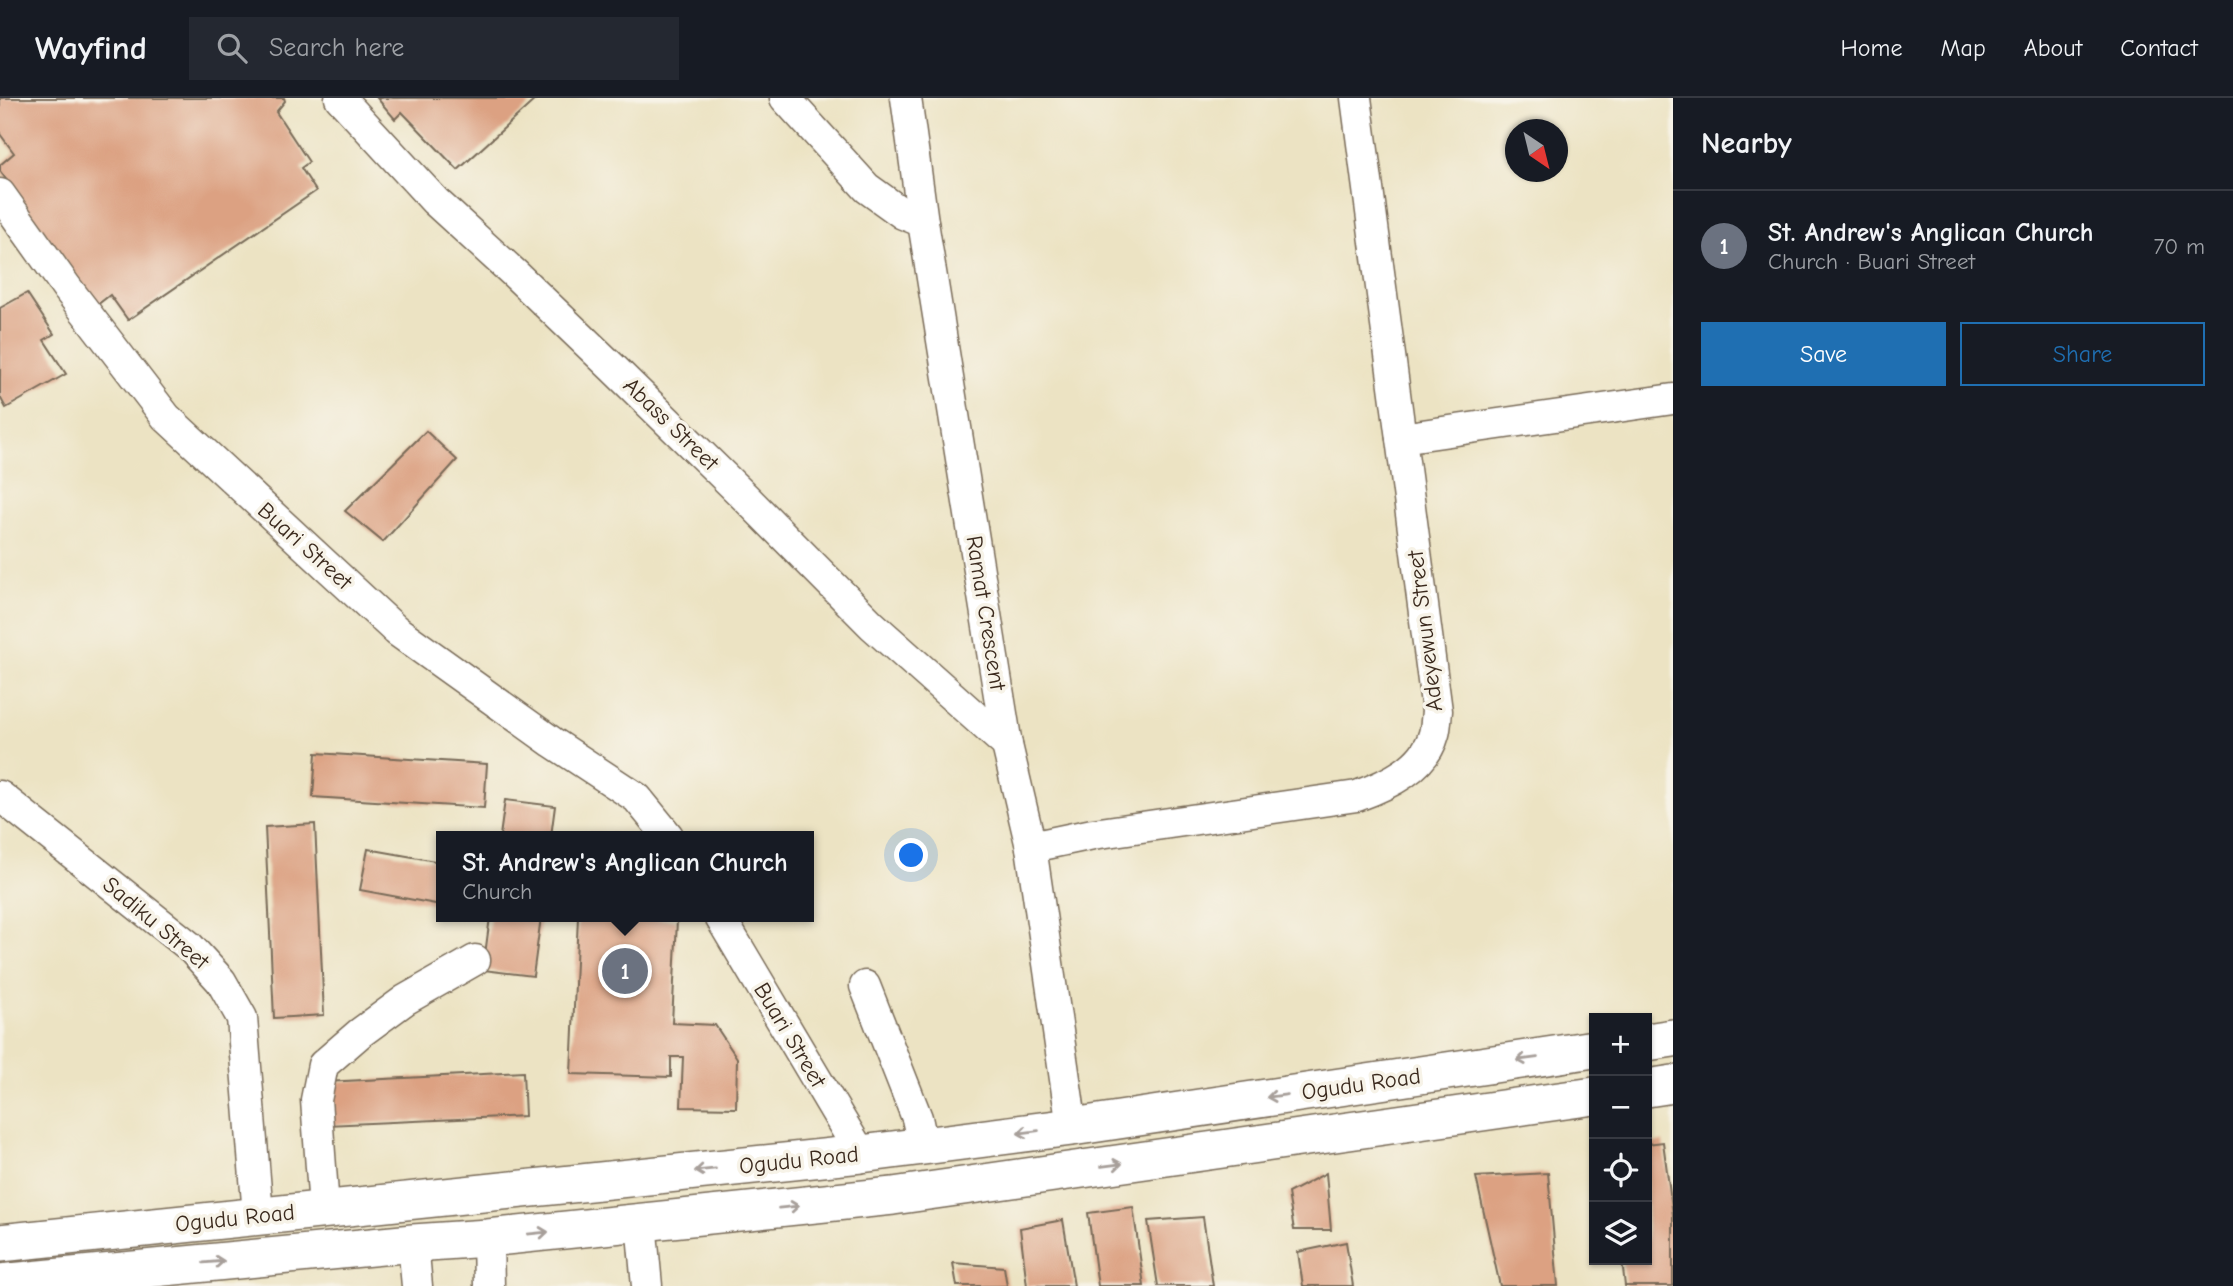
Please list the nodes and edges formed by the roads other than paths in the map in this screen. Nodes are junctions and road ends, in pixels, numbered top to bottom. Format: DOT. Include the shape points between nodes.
graph roads {
  1 [pos="340,98"];
  2 [pos="785,98"];
  3 [pos="906,98"];
  4 [pos="1356,98"];
  5 [pos="0,194"];
  6 [pos="923,222"];
  7 [pos="1673,399"];
  8 [pos="1401,438"];
  9 [pos="1007,745"];
  10 [pos="0,796"];
  11 [pos="664,831"];
  12 [pos="1031,847"];
  13 [pos="723,922"];
  14 [pos="475,960"];
  15 [pos="865,986"];
  16 [pos="1673,1038"];
  17 [pos="1652,1041"];
  18 [pos="1589,1050"];
  19 [pos="1673,1084"];
  20 [pos="1652,1087"];
  21 [pos="1589,1097"];
  22 [pos="1072,1127"];
  23 [pos="923,1146"];
  24 [pos="860,1154"];
  25 [pos="324,1208"];
  26 [pos="258,1215"];
  27 [pos="641,1222"];
  28 [pos="488,1238"];
  29 [pos="0,1243"];
  30 [pos="413,1243"];
  31 [pos="131,1278"];
  32 [pos="0,1283"];
  33 [pos="417,1286"];
  34 [pos="489,1286"];
  35 [pos="647,1286"];
  1 -- 9 [label="street, Abass Street" via="435,201 756,507 872,625"];
  2 -- 6 [label="street" via="867,188"];
  3 -- 6 [label="street, Ramat Crescent"];
  4 -- 8 [label="street, Adeyewun Street"];
  5 -- 11 [label="street, Buari Street" via="166,416 397,631 636,798"];
  6 -- 9 [label="street, Ramat Crescent"];
  7 -- 8 [label="street"];
  8 -- 12 [label="street, Adeyewun Street" via="1437,712 1434,736 1423,757 1384,786 1357,796"];
  9 -- 12 [label="street, Ramat Crescent"];
  10 -- 26 [label="street, Sadiku Street" via="189,946 221,981 242,1018"];
  12 -- 22 [label="street, Ramat Crescent"];
  13 -- 24 [label="street, Buari Street"];
  14 -- 25 [label="street" via="405,1000 323,1065 316,1100"];
  15 -- 23 [label="street" via="917,1118"];
  16 -- 17 [label="main road"];
  18 -- 22 [label="main road, Ogudu Road, one-way"];
  19 -- 20 [label="main road"];
  27 -- 21 [label="main road, Ogudu Road, one-way" via="893,1196"];
  22 -- 23 [label="main road, Ogudu Road, one-way"];
  23 -- 24 [label="main road, Ogudu Road"];
  24 -- 25 [label="main road, Ogudu Road, one-way"];
  25 -- 26 [label="main road, Ogudu Road"];
  26 -- 29 [label="main road, Ogudu Road"];
  28 -- 27 [label="main road, Ogudu Road, one-way"];
  27 -- 35 [label="street"];
  28 -- 30 [label="main road, Ogudu Road"];
  28 -- 34 [label="street"];
  31 -- 30 [label="main road, Ogudu Road, one-way"];
  30 -- 33 [label="street"];
  31 -- 32 [label="main road, Ogudu Road"];
}
